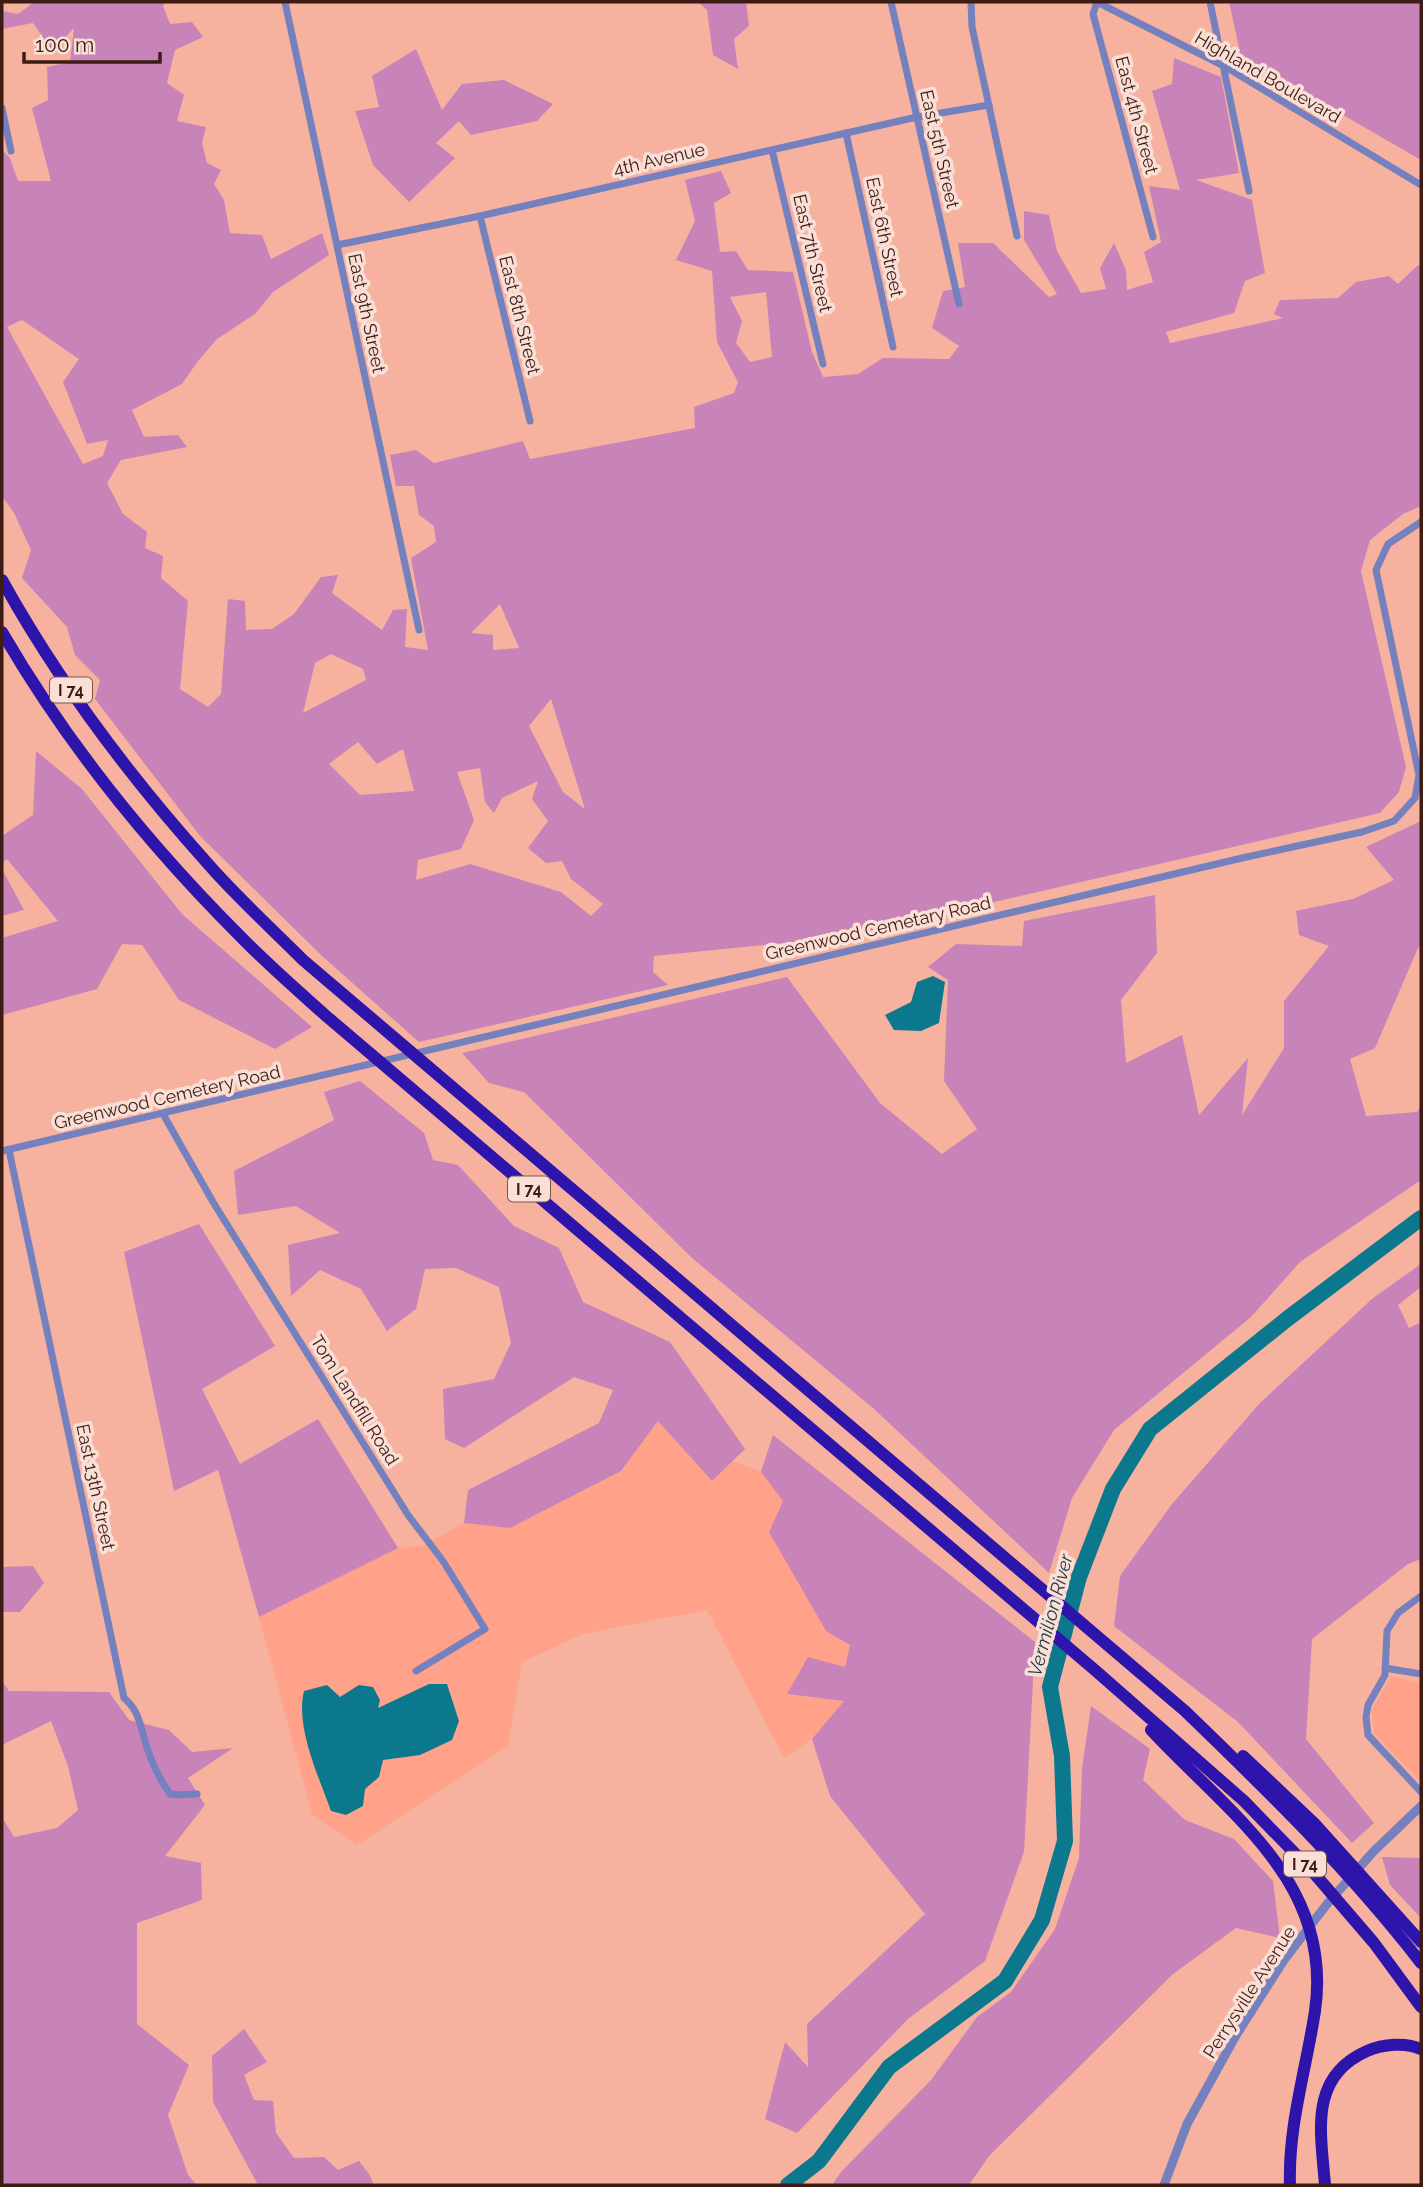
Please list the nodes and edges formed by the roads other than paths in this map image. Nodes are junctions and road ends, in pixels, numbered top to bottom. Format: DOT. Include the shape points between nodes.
graph roads {
  1 [pos="285,2"];
  2 [pos="891,2"];
  3 [pos="971,2"];
  4 [pos="1097,2"];
  5 [pos="1210,2"];
  6 [pos="1224,66"];
  7 [pos="989,105"];
  8 [pos="2,108"];
  9 [pos="917,117"];
  10 [pos="846,132"];
  11 [pos="772,150"];
  12 [pos="11,151"];
  13 [pos="1421,185"];
  14 [pos="1249,191"];
  15 [pos="480,216"];
  16 [pos="1017,236"];
  17 [pos="1153,237"];
  18 [pos="337,245"];
  19 [pos="959,304"];
  20 [pos="893,348"];
  21 [pos="823,364"];
  22 [pos="530,421"];
  23 [pos="1421,522"];
  24 [pos="2,580"];
  25 [pos="419,630"];
  26 [pos="2,632"];
  27 [pos="340,1073"];
  28 [pos="163,1114"];
  29 [pos="5,1151"];
  30 [pos="1421,1596"];
  31 [pos="1385,1668"];
  32 [pos="416,1671"];
  33 [pos="1421,1674"];
  34 [pos="1185,1711"];
  35 [pos="1169,1743"];
  36 [pos="1421,1792"];
  37 [pos="197,1794"];
  38 [pos="1421,1806"];
  39 [pos="1421,1942"];
  40 [pos="1421,1963"];
  41 [pos="1421,2007"];
  42 [pos="1421,2049"];
  43 [pos="1164,2185"];
  44 [pos="1290,2185"];
  45 [pos="1325,2185"];
  1 -- 18 [label="street, East 9th Street"];
  2 -- 9 [label="street, East 5th Street"];
  3 -- 7 [label="street"];
  4 -- 6 [label="street, Highland Boulevard"];
  4 -- 17 [label="street, East 4th Street" via="1093,14"];
  5 -- 6 [label="street"];
  6 -- 13 [label="street, Highland Boulevard"];
  6 -- 14 [label="street"];
  7 -- 9 [label="street, 4th Avenue"];
  7 -- 16 [label="street"];
  8 -- 12 [label="street"];
  9 -- 10 [label="street, 4th Avenue"];
  9 -- 19 [label="street, East 5th Street"];
  10 -- 11 [label="street, 4th Avenue"];
  10 -- 20 [label="street, East 6th Street"];
  11 -- 15 [label="street, 4th Avenue"];
  11 -- 21 [label="street, East 7th Street"];
  15 -- 18 [label="street, 4th Avenue"];
  15 -- 22 [label="street, East 8th Street"];
  18 -- 25 [label="street, East 9th Street"];
  23 -- 27 [label="street, Greenwood Cemetary Road" via="1388,544 1376,569 1419,775 1415,798 1394,821"];
  24 -- 34 [label="highway, I 74" via="106,740 210,867 303,960"];
  26 -- 35 [label="highway, I 74" via="88,761 159,849 239,935 325,1015 1096,1671"];
  27 -- 28 [label="street, Greenwood Cemetery Road"];
  28 -- 29 [label="street, Greenwood Cemetery Road"];
  28 -- 32 [label="street, Tom Landfill Road" via="408,1515 443,1560 485,1629"];
  29 -- 37 [label="street, East 13th Street" via="124,1698 141,1719 159,1779 170,1794"];
  30 -- 31 [label="street" via="1391,1622"];
  31 -- 33 [label="street"];
  31 -- 36 [label="street" via="1368,1705 1368,1735"];
  34 -- 39 [label="highway" via="1214,1730 1279,1788"];
  34 -- 40 [label="highway, I 74" via="1306,1828"];
  35 -- 41 [label="highway, I 74" via="1244,1801 1313,1872"];
  35 -- 44 [label="highway" via="1282,1870 1313,1935 1318,1974 1315,2011 1293,2122"];
  38 -- 43 [label="street, Perrysville Avenue" via="1373,1852 1284,1960 1187,2124"];
  42 -- 45 [label="highway" via="1374,2048 1335,2076 1322,2102 1320,2122"];
}
